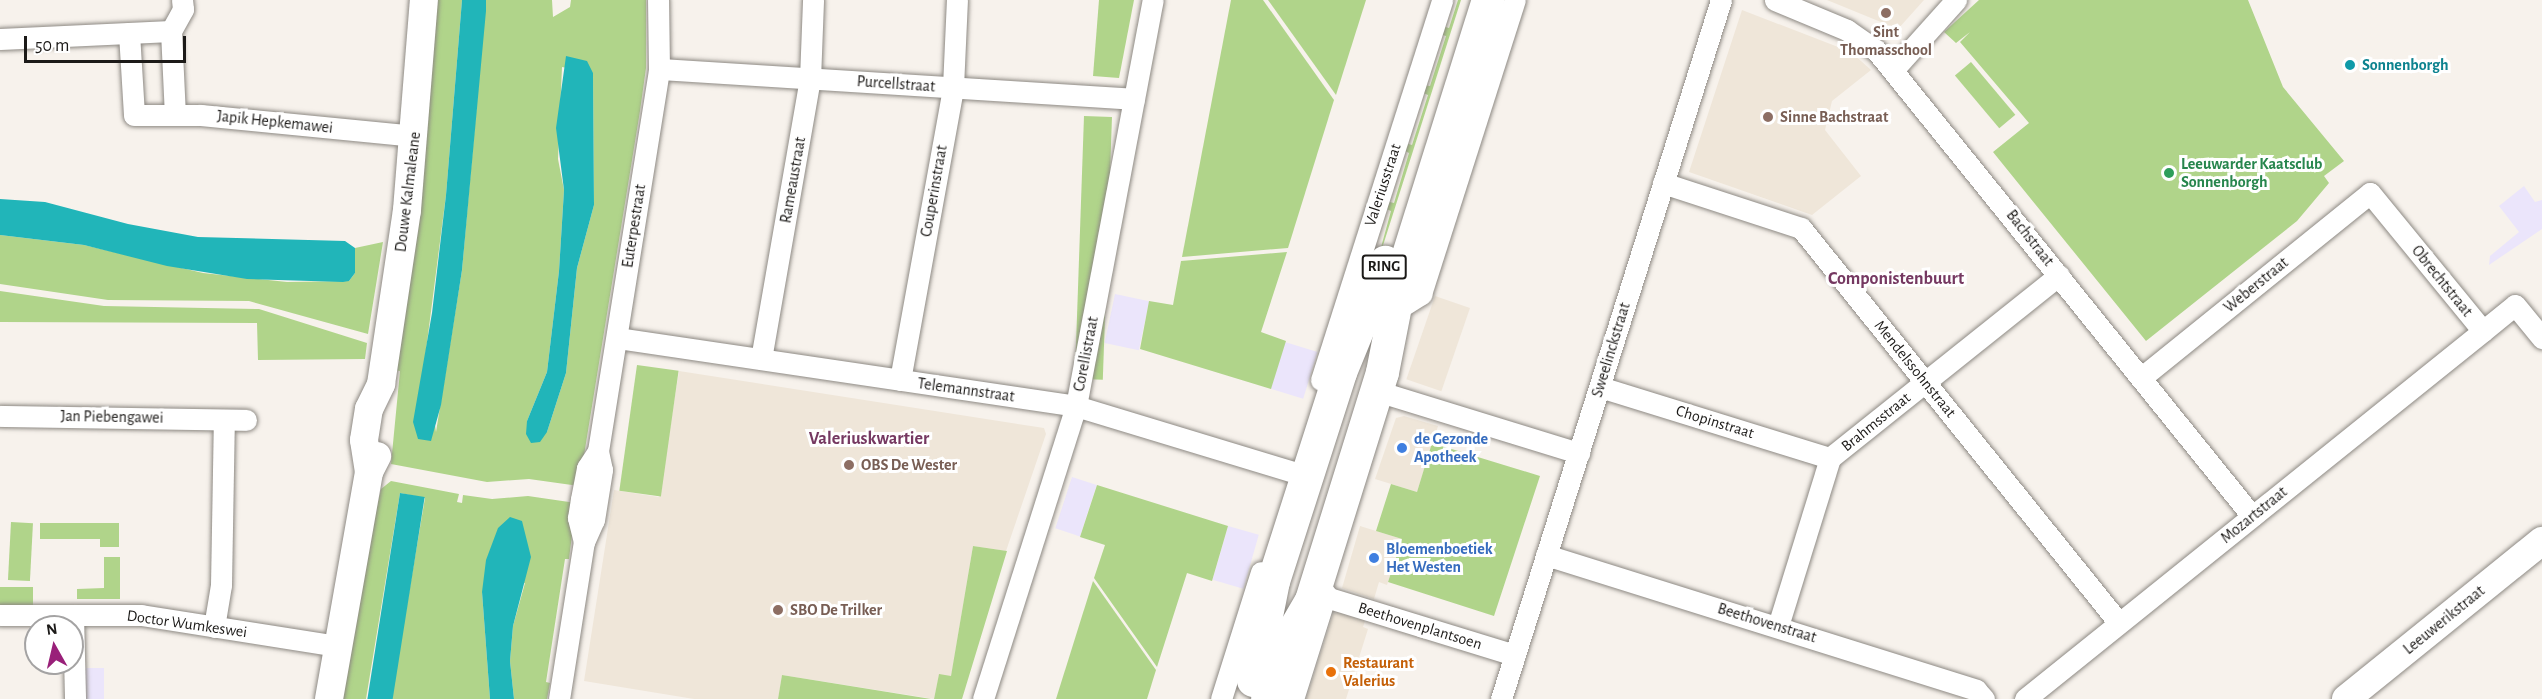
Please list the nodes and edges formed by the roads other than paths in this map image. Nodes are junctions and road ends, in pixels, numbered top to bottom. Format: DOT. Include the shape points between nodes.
graph roads {
  1 [pos="182,0"];
  2 [pos="423,0"];
  3 [pos="658,0"];
  4 [pos="813,0"];
  5 [pos="957,0"];
  6 [pos="1153,0"];
  7 [pos="1442,0"];
  8 [pos="1468,0"];
  9 [pos="1488,0"];
  10 [pos="1515,0"];
  11 [pos="1721,0"];
  12 [pos="1775,0"];
  13 [pos="1956,0"];
  14 [pos="171,31"];
  15 [pos="129,33"];
  16 [pos="0,39"];
  17 [pos="658,69"];
  18 [pos="1894,69"];
  19 [pos="810,79"];
  20 [pos="953,87"];
  21 [pos="1134,99"];
  22 [pos="175,115"];
  23 [pos="415,136"];
  24 [pos="1663,183"];
  25 [pos="2370,193"];
  26 [pos="2059,274"];
  27 [pos="1391,313"];
  28 [pos="2483,331"];
  29 [pos="617,338"];
  30 [pos="2542,338"];
  31 [pos="761,359"];
  32 [pos="1340,372"];
  33 [pos="2142,377"];
  34 [pos="900,380"];
  35 [pos="1925,382"];
  36 [pos="1382,387"];
  37 [pos="1600,387"];
  38 [pos="1076,406"];
  39 [pos="0,416"];
  40 [pos="246,420"];
  41 [pos="224,421"];
  42 [pos="1579,453"];
  43 [pos="1830,458"];
  44 [pos="1299,474"];
  45 [pos="2252,516"];
  46 [pos="2542,541"];
  47 [pos="1546,555"];
  48 [pos="1274,563"];
  49 [pos="1319,595"];
  50 [pos="0,615"];
  51 [pos="24,615"];
  52 [pos="84,615"];
  53 [pos="2119,623"];
  54 [pos="1778,626"];
  55 [pos="214,627"];
  56 [pos="338,646"];
  57 [pos="1515,655"];
  58 [pos="74,675"];
  59 [pos="75,699"];
  60 [pos="329,699"];
  61 [pos="559,699"];
  62 [pos="983,699"];
  63 [pos="1221,699"];
  64 [pos="1247,699"];
  65 [pos="1267,699"];
  66 [pos="1293,699"];
  67 [pos="1501,699"];
  68 [pos="1984,699"];
  69 [pos="2025,699"];
  70 [pos="2346,699"];
  1 -- 14 [label="street" via="183,9"];
  2 -- 23 [label="street, Douwe Kalmaleane"];
  3 -- 17 [label="street, Euterpestraat"];
  4 -- 19 [label="street, Rameaustraat"];
  5 -- 20 [label="street, Couperinstraat"];
  6 -- 21 [label="street, Corellistraat"];
  7 -- 44 [label="street, Valeriusstraat"];
  8 -- 32 [label="main road, Valeriusstraat / RING" via="1380,278"];
  9 -- 27 [label="main road, RING"];
  10 -- 27 [label="street" via="1421,294"];
  11 -- 24 [label="street, Sweelinckstraat"];
  12 -- 18 [label="street, Bachstraat" via="1863,38"];
  13 -- 18 [label="street"];
  14 -- 15 [label="street"];
  14 -- 22 [label="street"];
  15 -- 16 [label="street"];
  15 -- 22 [label="street, Japik Hepkemawei" via="134,115"];
  17 -- 19 [label="street, Purcellstraat"];
  17 -- 29 [label="street, Euterpestraat"];
  18 -- 26 [label="street, Bachstraat"];
  19 -- 20 [label="street, Purcellstraat"];
  19 -- 31 [label="street, Rameaustraat"];
  20 -- 21 [label="street, Purcellstraat"];
  20 -- 34 [label="street, Couperinstraat"];
  21 -- 38 [label="street, Corellistraat"];
  22 -- 23 [label="street, Japik Hepkemawei"];
  23 -- 56 [label="street, Douwe Kalmaleane" via="381,384 369,409 364,440 369,472"];
  24 -- 35 [label="street, Mendelssohnstraat" via="1801,228"];
  24 -- 37 [label="street, Sweelinckstraat"];
  25 -- 28 [label="street, Obrechtstraat"];
  25 -- 33 [label="street, Weberstraat"];
  26 -- 33 [label="street, Bachstraat"];
  26 -- 35 [label="street, Brahmsstraat"];
  27 -- 36 [label="main road, RING"];
  28 -- 30 [label="street, Obrechtstraat" via="2515,305"];
  28 -- 45 [label="street, Mozartstraat"];
  29 -- 31 [label="street, Telemannstraat"];
  29 -- 61 [label="street, Euterpestraat" via="598,451 587,468 581,499 578,518 584,542"];
  31 -- 34 [label="street, Telemannstraat"];
  32 -- 36 [label="main road" via="1353,364 1370,370"];
  32 -- 44 [label="main road, Valeriusstraat / RING"];
  33 -- 45 [label="street, Bachstraat"];
  34 -- 38 [label="street, Telemannstraat"];
  35 -- 43 [label="street, Brahmsstraat"];
  35 -- 53 [label="street, Mendelssohnstraat"];
  36 -- 42 [label="street"];
  36 -- 49 [label="main road, RING"];
  37 -- 42 [label="street, Sweelinckstraat"];
  37 -- 43 [label="street, Chopinstraat"];
  38 -- 44 [label="street, Telemannstraat"];
  38 -- 62 [label="street, Corellistraat"];
  39 -- 41 [label="street, Jan Piebengawei"];
  40 -- 41 [label="street, Jan Piebengawei"];
  41 -- 55 [label="street" via="221,585"];
  42 -- 47 [label="street, Sweelinckstraat"];
  43 -- 54 [label="street, Brahmsstraat"];
  44 -- 48 [label="main road, Valeriusstraat / RING"];
  45 -- 53 [label="street, Mozartstraat"];
  46 -- 70 [label="street, Leeuwerikstraat"];
  47 -- 54 [label="street, Beethovenstraat"];
  47 -- 57 [label="street, Sweelinckstraat"];
  48 -- 49 [label="main road" via="1288,598 1302,601"];
  48 -- 63 [label="street, Valeriusstraat"];
  48 -- 64 [label="main road, Valeriusstraat / RING" via="1263,643"];
  49 -- 57 [label="street, Beethovenplantsoen"];
  49 -- 65 [label="main road, RING" via="1286,644"];
  49 -- 66 [label="street"];
  50 -- 51 [label="street, Doctor Wumkeswei"];
  52 -- 55 [label="street, Doctor Wumkeswei" via="141,615"];
  53 -- 69 [label="street, Mozartstraat"];
  54 -- 68 [label="street, Beethovenstraat" via="1976,690"];
  55 -- 56 [label="street, Doctor Wumkeswei"];
  56 -- 60 [label="street, Douwe Kalmaleane"];
  57 -- 67 [label="street, Sweelinckstraat"];
  58 -- 59 [label="street"];
}
